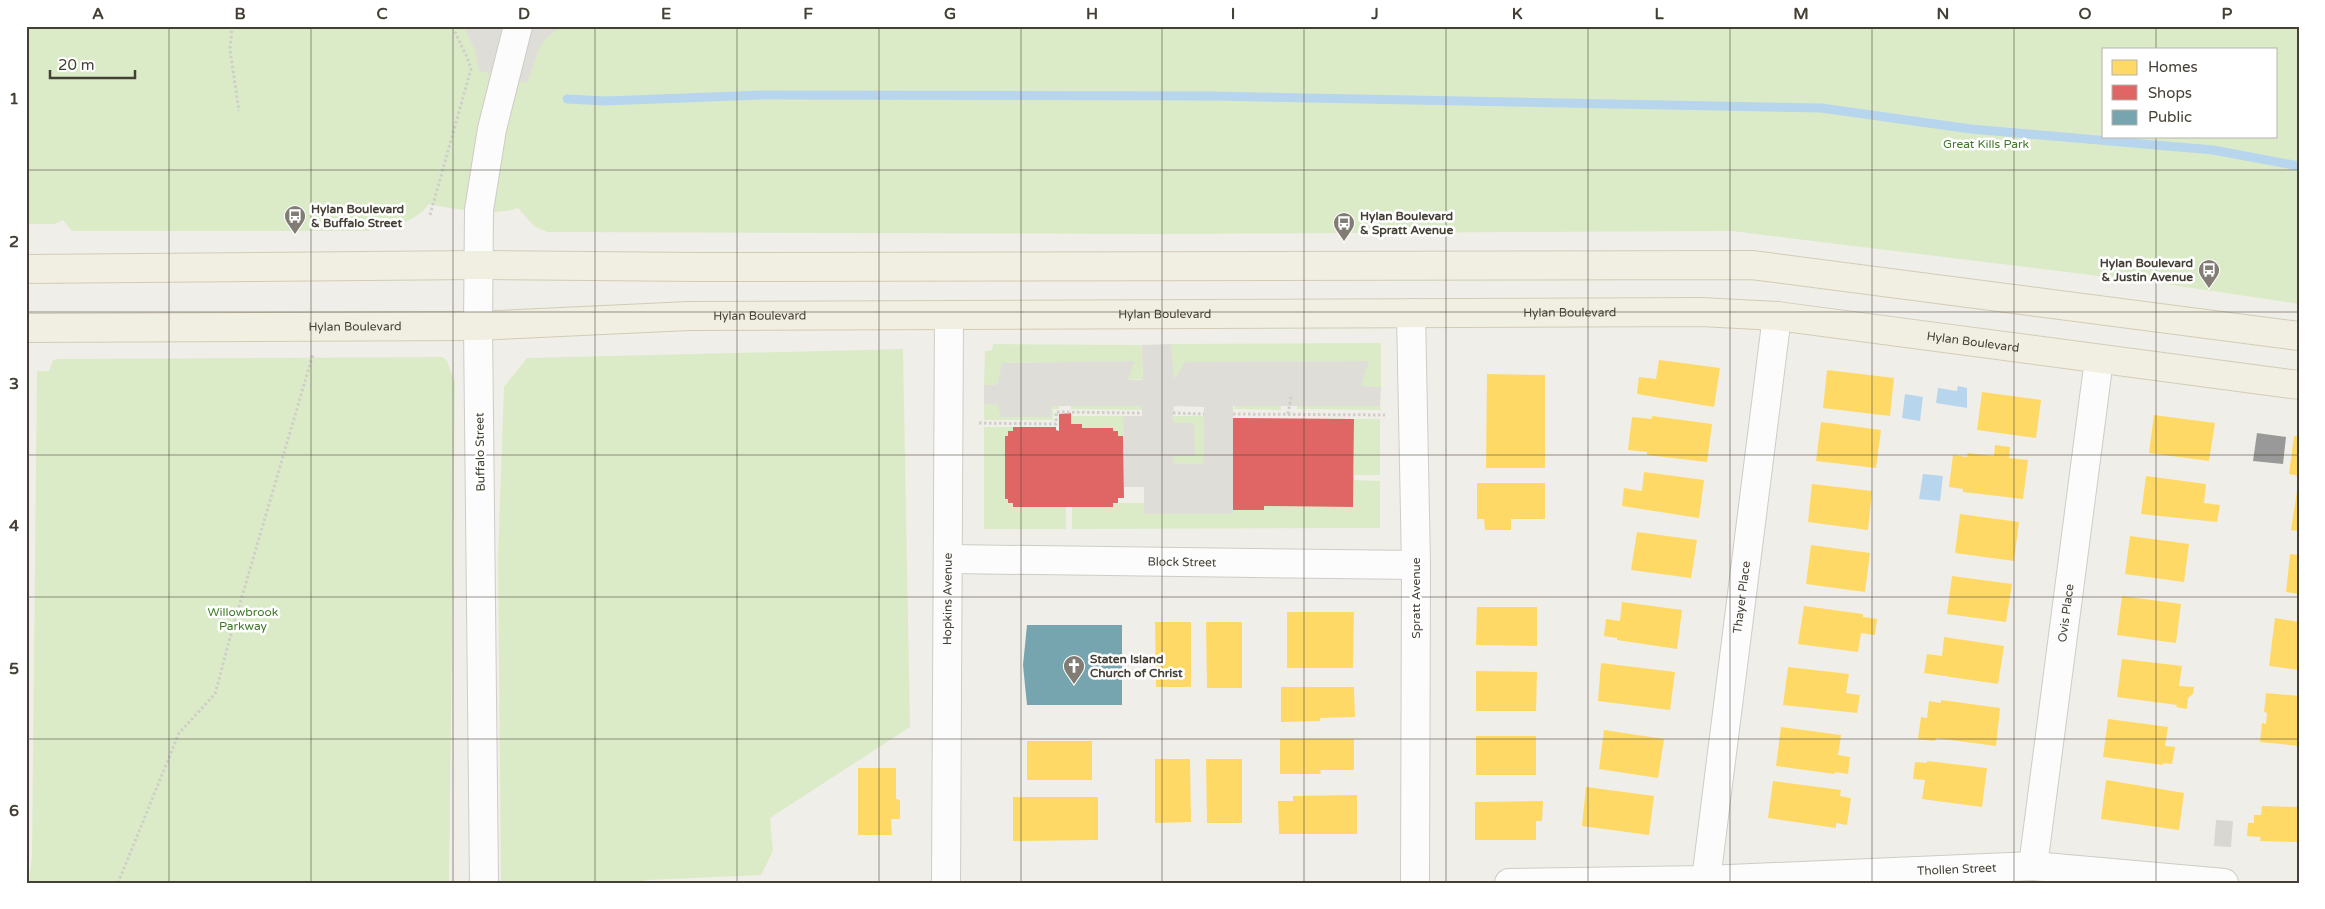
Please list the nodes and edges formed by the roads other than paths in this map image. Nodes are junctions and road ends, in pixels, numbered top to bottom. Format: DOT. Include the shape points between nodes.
graph roads {
  1 [pos="518,26"];
  2 [pos="478,265"];
  3 [pos="26,269"];
  4 [pos="1411,314"];
  5 [pos="950,316"];
  6 [pos="1777,316"];
  7 [pos="478,326"];
  8 [pos="26,328"];
  9 [pos="2299,336"];
  10 [pos="2099,359"];
  11 [pos="2299,385"];
  12 [pos="948,560"];
  13 [pos="1416,565"];
  14 [pos="2033,866"];
  15 [pos="1706,880"];
  16 [pos="484,883"];
  17 [pos="946,883"];
  18 [pos="1415,883"];
  19 [pos="1509,883"];
  20 [pos="2224,883"];
  1 -- 2 [label="street, Buffalo Street" via="492,129 479,210"];
  2 -- 3 [label="main road"];
  2 -- 7 [label="street, Buffalo Street"];
  2 -- 9 [label="main road" via="1752,265"];
  4 -- 5 [label="main road, Hylan Boulevard"];
  4 -- 6 [label="main road, Hylan Boulevard" via="1700,312"];
  4 -- 13 [label="street, Spratt Avenue"];
  5 -- 7 [label="main road, Hylan Boulevard" via="689,316"];
  5 -- 12 [label="street, Hopkins Avenue"];
  6 -- 10 [label="main road, Hylan Boulevard"];
  6 -- 15 [label="street, Thayer Place"];
  7 -- 8 [label="main road, Hylan Boulevard"];
  7 -- 16 [label="street, Buffalo Street"];
  10 -- 11 [label="main road, Hylan Boulevard"];
  10 -- 14 [label="street, Ovis Place"];
  12 -- 13 [label="street, Block Street"];
  12 -- 17 [label="street, Hopkins Avenue"];
  13 -- 18 [label="street, Spratt Avenue"];
  14 -- 15 [label="street, Thollen Street"];
  14 -- 20 [label="street, Thollen Street"];
  15 -- 19 [label="street, Thollen Street"];
}
